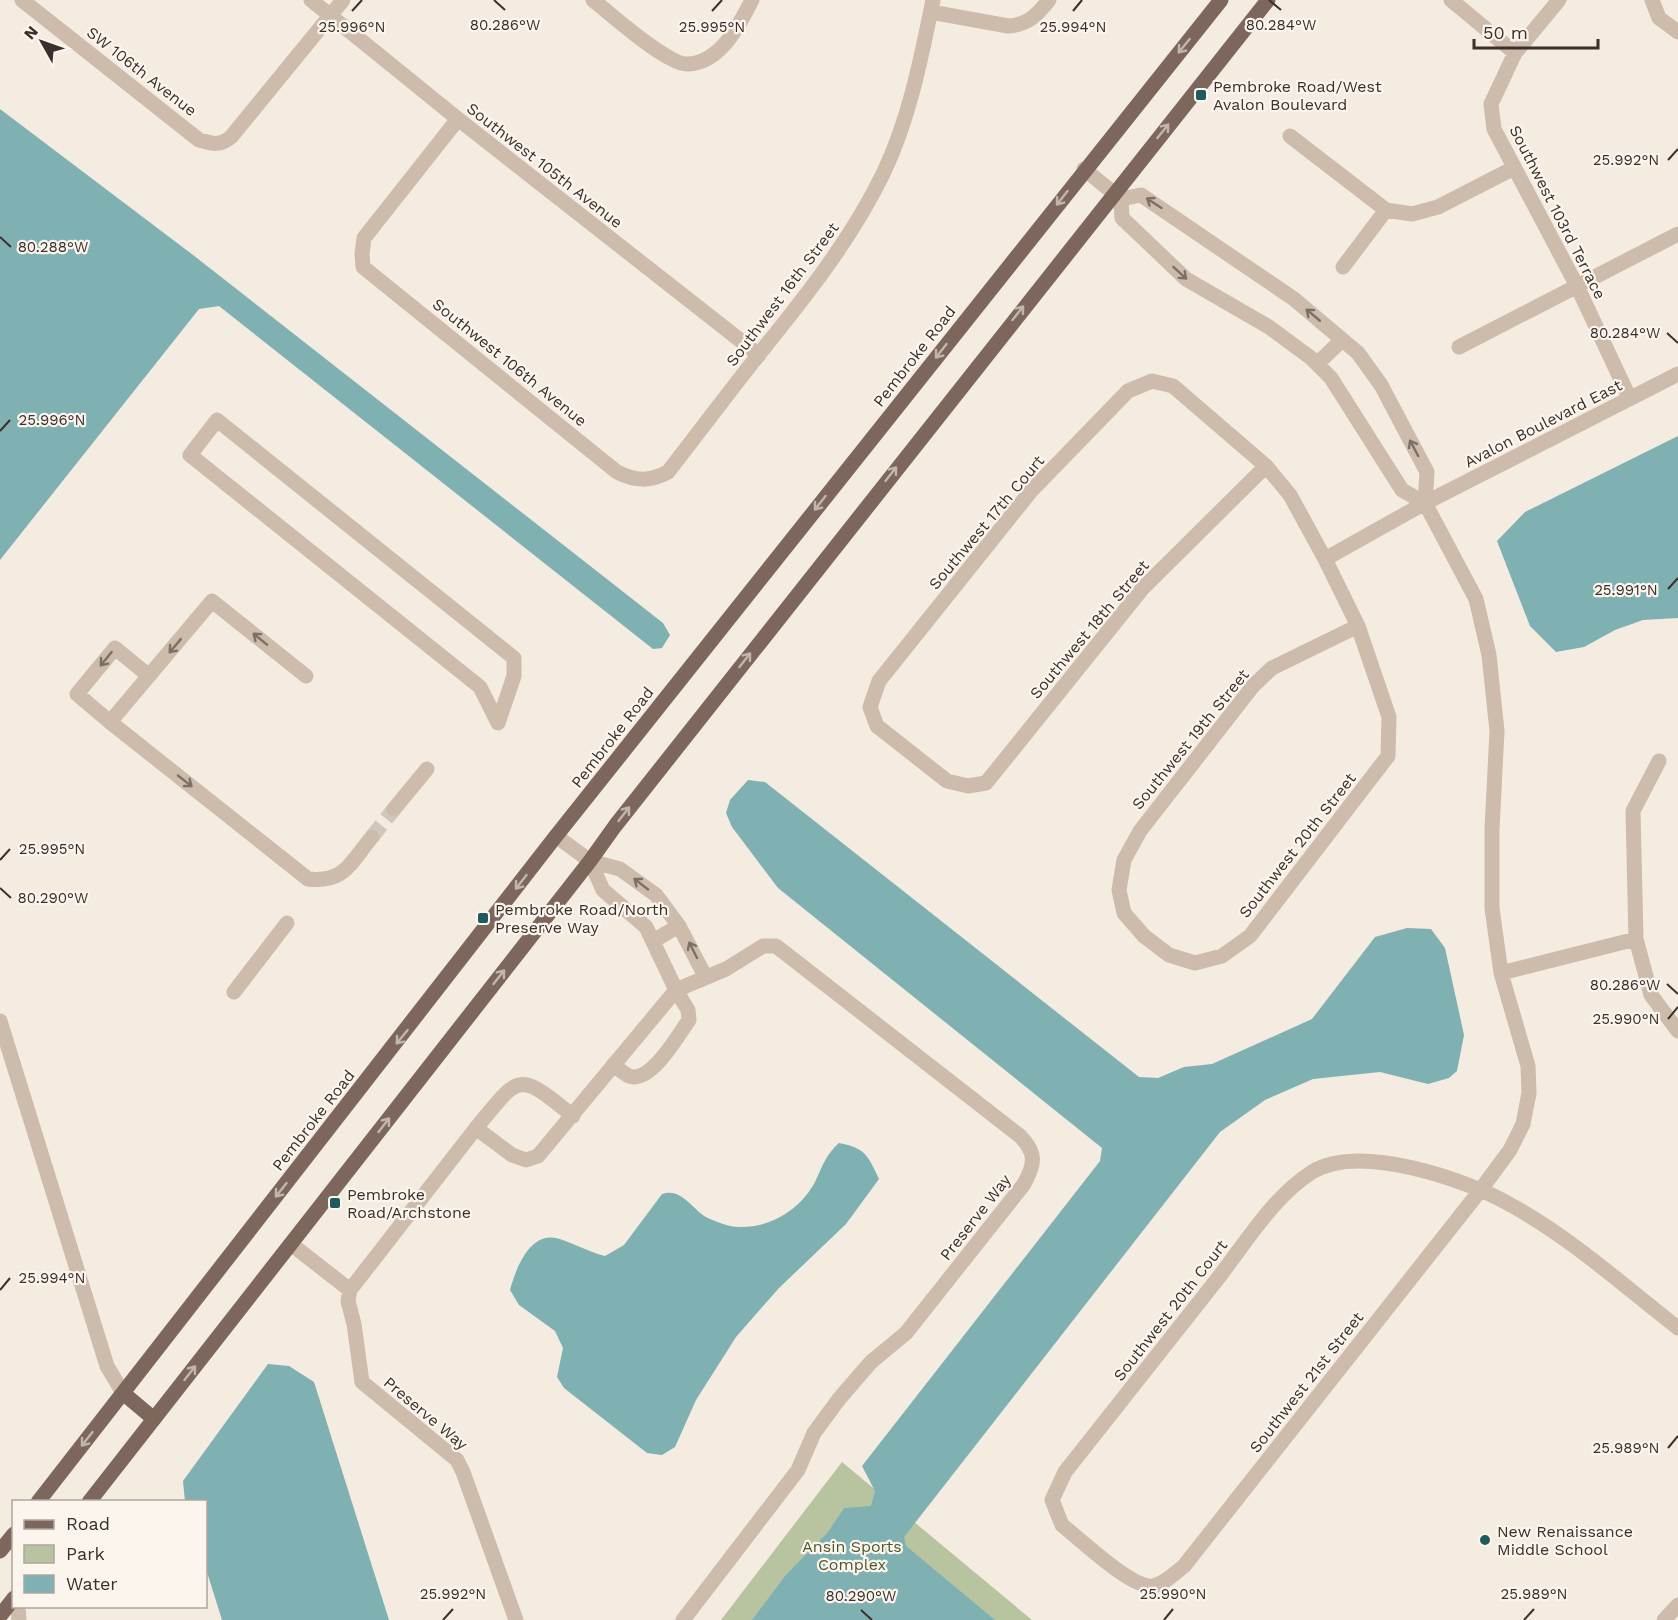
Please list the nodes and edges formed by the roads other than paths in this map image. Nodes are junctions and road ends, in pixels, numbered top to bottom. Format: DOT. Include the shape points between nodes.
graph roads {
  1 [pos="22,0"];
  2 [pos="311,0"];
  3 [pos="343,0"];
  4 [pos="593,0"];
  5 [pos="752,0"];
  6 [pos="1049,0"];
  7 [pos="1221,0"];
  8 [pos="1268,0"];
  9 [pos="1451,0"];
  10 [pos="1559,0"];
  11 [pos="1653,0"];
  12 [pos="932,6"];
  13 [pos="331,15"];
  14 [pos="1678,32"];
  15 [pos="1515,53"];
  16 [pos="458,119"];
  17 [pos="1290,136"];
  18 [pos="1514,168"];
  19 [pos="1084,169"];
  20 [pos="1117,196"];
  21 [pos="1386,210"];
  22 [pos="1678,234"];
  23 [pos="1343,267"];
  24 [pos="1578,288"];
  25 [pos="1342,340"];
  26 [pos="1459,347"];
  27 [pos="759,355"];
  28 [pos="1317,364"];
  29 [pos="1678,375"];
  30 [pos="1630,399"];
  31 [pos="1266,466"];
  32 [pos="649,480"];
  33 [pos="1425,503"];
  34 [pos="1325,559"];
  35 [pos="1358,626"];
  36 [pos="306,675"];
  37 [pos="149,676"];
  38 [pos="110,722"];
  39 [pos="498,723"];
  40 [pos="1659,761"];
  41 [pos="427,769"];
  42 [pos="968,786"];
  43 [pos="394,809"];
  44 [pos="556,836"];
  45 [pos="372,837"];
  46 [pos="590,861"];
  47 [pos="287,923"];
  48 [pos="679,926"];
  49 [pos="1636,939"];
  50 [pos="653,941"];
  51 [pos="1195,963"];
  52 [pos="1501,973"];
  53 [pos="705,976"];
  54 [pos="675,990"];
  55 [pos="234,992"];
  56 [pos="0,1021"];
  57 [pos="1678,1031"];
  58 [pos="613,1065"];
  59 [pos="573,1116"];
  60 [pos="476,1128"];
  61 [pos="1479,1192"];
  62 [pos="291,1244"];
  63 [pos="350,1290"];
  64 [pos="1678,1328"];
  65 [pos="123,1393"];
  66 [pos="154,1419"];
  67 [pos="41,1500"];
  68 [pos="91,1500"];
  69 [pos="12,1536"];
  70 [pos="0,1551"];
  71 [pos="1153,1586"];
  72 [pos="12,1601"];
  73 [pos="1678,1605"];
  74 [pos="0,1616"];
  75 [pos="516,1620"];
  76 [pos="683,1620"];
  77 [pos="1664,1620"];
  1 -- 13 [label="street, SW 106th Avenue" via="199,140 213,144 231,137"];
  2 -- 13 [label="street, Southwest 105th Avenue"];
  3 -- 13 [label="street"];
  4 -- 5 [label="street" via="651,46 688,64 723,46"];
  6 -- 12 [label="street" via="1030,21 1008,26"];
  7 -- 19 [label="main road, Pembroke Road, one-way"];
  20 -- 8 [label="main road, one-way"];
  9 -- 15 [label="street"];
  10 -- 15 [label="street"];
  11 -- 14 [label="street" via="1659,18"];
  12 -- 27 [label="street, Southwest 16th Street" via="917,76 884,172 833,261"];
  13 -- 16 [label="street, Southwest 105th Avenue"];
  15 -- 18 [label="street, Southwest 103rd Terrace" via="1491,104 1494,129"];
  16 -- 27 [label="street, Southwest 105th Avenue"];
  16 -- 32 [label="street, Southwest 106th Avenue" via="364,238 363,267 617,471 633,480"];
  17 -- 21 [label="street"];
  18 -- 21 [label="street" via="1438,207 1412,214"];
  18 -- 24 [label="street, Southwest 103rd Terrace"];
  19 -- 20 [label="street"];
  19 -- 44 [label="main road, Pembroke Road, one-way"];
  25 -- 20 [label="street, one-way" via="1294,298 1141,195"];
  20 -- 28 [label="street, one-way" via="1122,218 1186,279 1269,327"];
  46 -- 20 [label="main road, one-way"];
  21 -- 23 [label="street"];
  22 -- 24 [label="street"];
  24 -- 26 [label="street"];
  24 -- 30 [label="street, Southwest 103rd Terrace"];
  25 -- 28 [label="street"];
  33 -- 25 [label="street, one-way" via="1427,472 1381,385 1358,353"];
  27 -- 32 [label="street, Southwest 16th Street" via="668,472"];
  28 -- 33 [label="street" via="1331,378 1402,490"];
  29 -- 30 [label="street, Avalon Boulevard East"];
  30 -- 33 [label="street, Avalon Boulevard East"];
  31 -- 34 [label="street" via="1290,495"];
  31 -- 42 [label="street, Southwest 18th Street" via="1143,589 986,783"];
  31 -- 42 [label="street, Southwest 17th Court" via="1173,386 1152,381 1128,390 1031,491 879,681 870,707 877,726 947,781"];
  33 -- 34 [label="street, Avalon Boulevard East"];
  33 -- 52 [label="street, Southwest 21st Street" via="1476,599 1489,655 1497,731 1492,908"];
  34 -- 35 [label="street"];
  35 -- 51 [label="street, Southwest 20th Street" via="1389,717 1388,756 1250,936 1222,956"];
  35 -- 51 [label="street, Southwest 19th Street" via="1272,668 1253,686 1140,831 1124,860 1119,890 1124,913 1144,936 1169,955"];
  36 -- 37 [label="street, one-way" via="212,601"];
  37 -- 38 [label="street"];
  37 -- 38 [label="street, one-way" via="115,648 77,694"];
  38 -- 45 [label="street, one-way" via="308,879 326,881 339,876"];
  39 -- 39 [label="street" via="514,676 514,657 217,420 190,455 480,687"];
  40 -- 49 [label="street" via="1633,811"];
  41 -- 43 [label="street"];
  44 -- 46 [label="street"];
  44 -- 65 [label="main road, Pembroke Road, one-way"];
  48 -- 46 [label="street, one-way" via="656,895 638,880 614,867"];
  46 -- 50 [label="street" via="603,890 646,927"];
  62 -- 46 [label="main road, one-way"];
  47 -- 55 [label="street"];
  48 -- 50 [label="street"];
  53 -- 48 [label="street, one-way"];
  49 -- 52 [label="street"];
  49 -- 57 [label="street" via="1651,995"];
  50 -- 54 [label="street"];
  52 -- 61 [label="street, Southwest 21st Street" via="1528,1066 1529,1093 1523,1124 1510,1150"];
  53 -- 54 [label="street, Preserve Way"];
  53 -- 76 [label="street, Preserve Way" via="726,969 763,945 776,946 1020,1136 1034,1154 1033,1168 1024,1184 906,1333 871,1362 839,1399 814,1433 798,1470"];
  54 -- 58 [label="street, Preserve Way"];
  54 -- 58 [label="street" via="688,1010 689,1020 654,1068 643,1076 630,1077"];
  56 -- 65 [label="street" via="107,1366"];
  58 -- 59 [label="street, Preserve Way"];
  59 -- 60 [label="street, Preserve Way" via="538,1156 526,1161"];
  59 -- 60 [label="street" via="538,1087 519,1084 508,1090"];
  60 -- 63 [label="street"];
  61 -- 64 [label="street" via="1509,1204 1557,1234"];
  61 -- 71 [label="street, Southwest 21st Street" via="1184,1566"];
  61 -- 71 [label="street, Southwest 20th Court" via="1377,1160 1337,1163 1313,1172 1274,1208 1065,1472 1052,1500 1062,1525 1136,1583"];
  62 -- 63 [label="street"];
  66 -- 62 [label="main road, one-way"];
  63 -- 75 [label="street, Preserve Way" via="348,1301 362,1382 456,1460"];
  65 -- 66 [label="main road"];
  65 -- 67 [label="main road, Pembroke Road, one-way"];
  66 -- 68 [label="main road"];
  69 -- 70 [label="main road"];
  72 -- 74 [label="main road"];
  73 -- 77 [label="street"];
}
